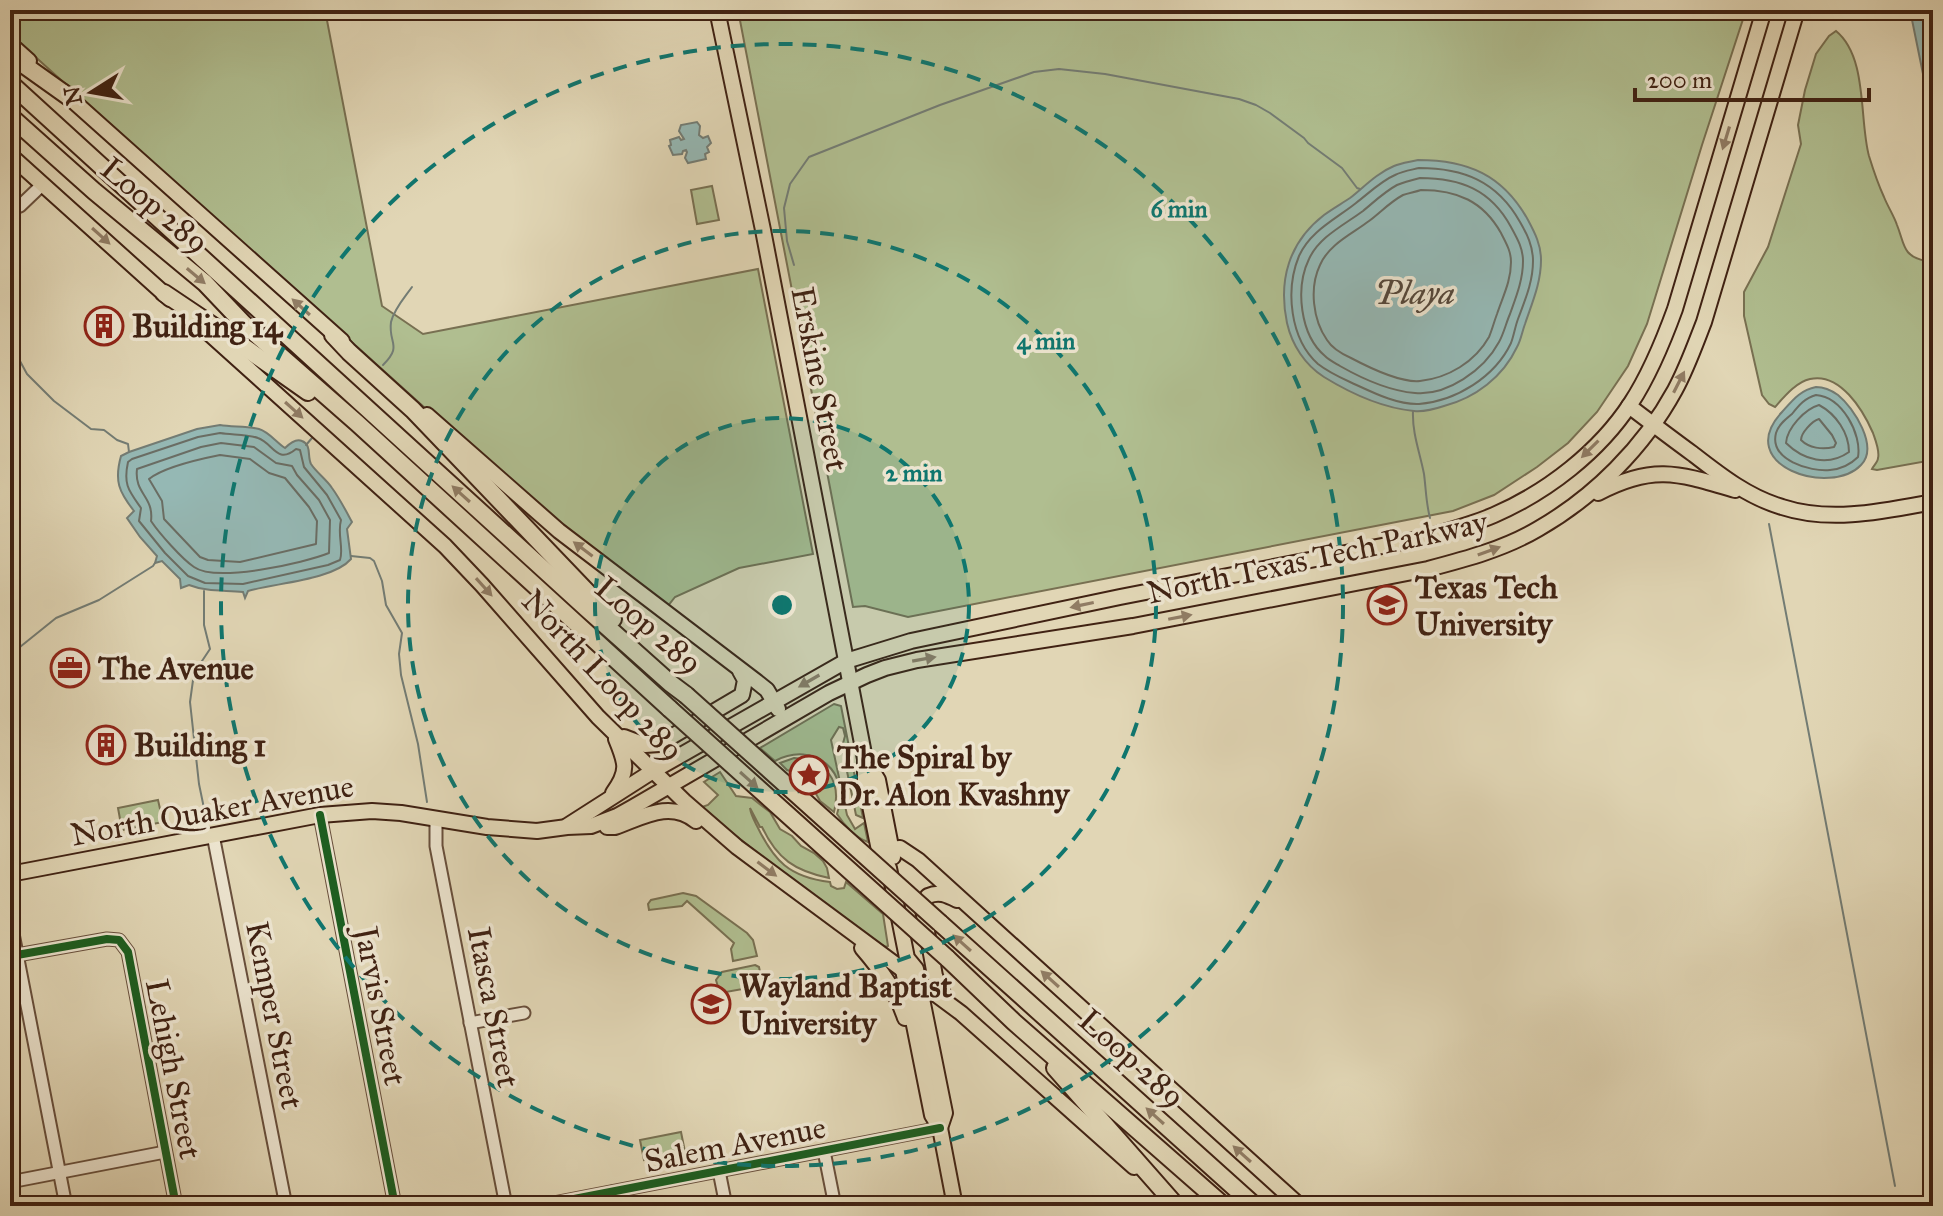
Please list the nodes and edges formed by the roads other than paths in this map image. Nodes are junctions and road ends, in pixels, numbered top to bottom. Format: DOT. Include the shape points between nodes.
graph roads {
  1 [pos="717,10"];
  2 [pos="1764,10"];
  3 [pos="1797,10"];
  4 [pos="10,44"];
  5 [pos="10,55"];
  6 [pos="10,83"];
  7 [pos="69,97"];
  8 [pos="10,116"];
  9 [pos="10,155"];
  10 [pos="43,184"];
  11 [pos="10,209"];
  12 [pos="164,293"];
  13 [pos="333,335"];
  14 [pos="1629,406"];
  15 [pos="1653,424"];
  16 [pos="1755,497"];
  17 [pos="1933,502"];
  18 [pos="1573,507"];
  19 [pos="464,522"];
  20 [pos="846,661"];
  21 [pos="739,669"];
  22 [pos="850,682"];
  23 [pos="686,695"];
  24 [pos="774,703"];
  25 [pos="783,720"];
  26 [pos="613,731"];
  27 [pos="865,759"];
  28 [pos="653,771"];
  29 [pos="669,786"];
  30 [pos="608,799"];
  31 [pos="320,815"];
  32 [pos="436,818"];
  33 [pos="591,826"];
  34 [pos="567,827"];
  35 [pos="213,835"];
  36 [pos="737,847"];
  37 [pos="892,849"];
  38 [pos="885,864"];
  39 [pos="10,874"];
  40 [pos="972,908"];
  41 [pos="10,918"];
  42 [pos="840,924"];
  43 [pos="17,955"];
  44 [pos="905,964"];
  45 [pos="918,981"];
  46 [pos="947,1002"];
  47 [pos="524,1013"];
  48 [pos="961,1013"];
  49 [pos="1014,1022"];
  50 [pos="470,1023"];
  51 [pos="930,1036"];
  52 [pos="924,1073"];
  53 [pos="940,1128"];
  54 [pos="824,1151"];
  55 [pos="165,1152"];
  56 [pos="719,1171"];
  57 [pos="59,1172"];
  58 [pos="10,1182"];
  59 [pos="612,1192"];
  60 [pos="1175,1204"];
  61 [pos="66,1206"];
  62 [pos="176,1206"];
  63 [pos="286,1206"];
  64 [pos="395,1206"];
  65 [pos="506,1206"];
  66 [pos="538,1206"];
  67 [pos="615,1206"];
  68 [pos="726,1206"];
  69 [pos="835,1206"];
  70 [pos="955,1206"];
  71 [pos="1224,1206"];
  72 [pos="1255,1206"];
  73 [pos="1300,1206"];
  1 -- 20 [label="main road, Erskine Street"];
  2 -- 14 [label="main road, North Texas Tech Parkway, one-way" via="1675,309"];
  15 -- 3 [label="main road, North Texas Tech Parkway, one-way" via="1690,361 1704,322"];
  4 -- 7 [label="main road"];
  5 -- 7 [label="highway"];
  23 -- 6 [label="highway, Loop 289, one-way"];
  13 -- 7 [label="main road, one-way"];
  8 -- 19 [label="highway, Loop 289, one-way" via="205,283"];
  9 -- 10 [label="main road, North Loop 289"];
  10 -- 11 [label="street"];
  10 -- 12 [label="main road, North Loop 289, one-way"];
  12 -- 19 [label="highway" via="324,404"];
  12 -- 26 [label="main road, North Loop 289, one-way" via="445,546"];
  21 -- 13 [label="main road, one-way" via="559,531"];
  13 -- 23 [label="highway" via="413,410"];
  14 -- 15 [label="main road"];
  14 -- 20 [label="main road, North Texas Tech Parkway, one-way" via="1557,479 1526,500 1462,527 911,641"];
  15 -- 16 [label="main road"];
  15 -- 18 [label="main road, North Texas Tech Parkway" via="1610,475"];
  16 -- 17 [label="main road" via="1783,508 1847,515"];
  16 -- 18 [label="main road" via="1657,473 1613,485"];
  22 -- 18 [label="main road, North Texas Tech Parkway, one-way" via="917,660 1133,626 1428,569 1503,546"];
  19 -- 49 [label="highway, Loop 289, one-way, bridge"];
  20 -- 22 [label="main road, Erskine Street"];
  20 -- 24 [label="main road, North Quaker Avenue, one-way"];
  21 -- 24 [label="main road" via="767,690"];
  21 -- 26 [label="main road" via="745,680 742,695 659,744 645,745"];
  22 -- 25 [label="main road, North Quaker Avenue"];
  22 -- 27 [label="main road, Erskine Street"];
  72 -- 23 [label="highway, Loop 289, one-way, bridge"];
  24 -- 25 [label="main road"];
  24 -- 28 [label="main road, North Quaker Avenue"];
  25 -- 29 [label="main road, North Quaker Avenue"];
  26 -- 28 [label="main road, North Loop 289"];
  26 -- 30 [label="main road" via="625,767"];
  27 -- 37 [label="main road, Erskine Street" via="878,780"];
  27 -- 38 [label="main road, Erskine Street" via="865,781"];
  28 -- 29 [label="main road, North Loop 289"];
  28 -- 30 [label="main road, North Quaker Avenue"];
  29 -- 33 [label="main road, North Quaker Avenue"];
  29 -- 36 [label="main road, North Loop 289"];
  30 -- 34 [label="main road, North Quaker Avenue"];
  31 -- 32 [label="main road, North Quaker Avenue" via="372,811"];
  31 -- 35 [label="main road, North Quaker Avenue"];
  31 -- 64 [label="street, Jarvis Street"];
  32 -- 34 [label="main road, North Quaker Avenue" via="508,830"];
  32 -- 50 [label="street, Itasca Street" via="436,846"];
  33 -- 34 [label="main road, North Quaker Avenue"];
  33 -- 36 [label="main road" via="615,827 675,811"];
  35 -- 39 [label="main road, North Quaker Avenue"];
  35 -- 63 [label="street, Kemper Street"];
  36 -- 42 [label="main road, North Loop 289, one-way"];
  37 -- 38 [label="main road, Erskine Street" via="893,857"];
  37 -- 40 [label="main road" via="918,860"];
  38 -- 44 [label="main road, Erskine Street"];
  40 -- 46 [label="main road" via="943,893 928,896 922,904 935,976"];
  73 -- 40 [label="main road, one-way"];
  41 -- 43 [label="street"];
  42 -- 44 [label="main road, North Loop 289"];
  42 -- 52 [label="main road" via="893,990"];
  43 -- 55 [label="street, Lehigh Street" via="107,939 122,942"];
  43 -- 57 [label="street"];
  44 -- 45 [label="main road, Erskine Street" via="916,969"];
  44 -- 52 [label="main road, Erskine Street"];
  45 -- 46 [label="main road"];
  45 -- 51 [label="main road, Erskine Street"];
  46 -- 48 [label="main road"];
  47 -- 50 [label="street"];
  48 -- 51 [label="main road" via="938,1013"];
  48 -- 60 [label="main road"];
  49 -- 60 [label="highway"];
  49 -- 71 [label="highway, Loop 289"];
  50 -- 65 [label="street, Itasca Street"];
  51 -- 53 [label="main road, Erskine Street" via="945,1113"];
  52 -- 53 [label="main road, Erskine Street" via="932,1115"];
  53 -- 54 [label="street, Salem Avenue"];
  53 -- 70 [label="main road, Erskine Street"];
  54 -- 56 [label="street, Salem Avenue"];
  54 -- 69 [label="street"];
  55 -- 57 [label="street"];
  55 -- 62 [label="street, Lehigh Street"];
  56 -- 59 [label="street, Salem Avenue"];
  56 -- 68 [label="street"];
  57 -- 58 [label="street"];
  57 -- 61 [label="street"];
  59 -- 66 [label="street, Salem Avenue"];
  59 -- 67 [label="street"];
}
